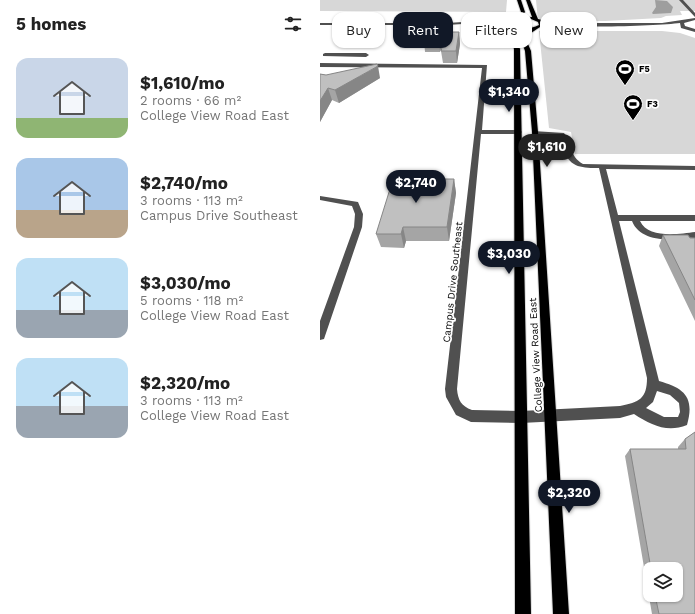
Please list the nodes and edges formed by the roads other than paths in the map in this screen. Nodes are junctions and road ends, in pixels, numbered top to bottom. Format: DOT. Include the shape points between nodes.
graph roads {
  1 [pos="519,0"];
  2 [pos="528,0"];
  3 [pos="681,0"];
  4 [pos="686,8"];
  5 [pos="523,12"];
  6 [pos="695,16"];
  7 [pos="532,19"];
  8 [pos="695,19"];
  9 [pos="538,20"];
  10 [pos="686,20"];
  11 [pos="461,23"];
  12 [pos="320,24"];
  13 [pos="534,29"];
  14 [pos="692,30"];
  15 [pos="517,48"];
  16 [pos="368,49"];
  17 [pos="325,55"];
  18 [pos="366,55"];
  19 [pos="320,65"];
  20 [pos="360,65"];
  21 [pos="479,132"];
  22 [pos="519,132"];
  23 [pos="535,132"];
  24 [pos="602,167"];
  25 [pos="695,168"];
  26 [pos="320,198"];
  27 [pos="614,218"];
  28 [pos="635,218"];
  29 [pos="695,218"];
  30 [pos="695,235"];
  31 [pos="320,336"];
  32 [pos="653,384"];
  33 [pos="636,408"];
  34 [pos="551,415"];
  35 [pos="521,417"];
  36 [pos="523,614"];
  37 [pos="561,614"];
  1 -- 5 [label="main road"];
  2 -- 9 [label="main road"];
  3 -- 4 [label="street"];
  4 -- 6 [label="street"];
  4 -- 10 [label="street" via="689,14"];
  7 -- 9 [label="main road"];
  8 -- 10 [label="street"];
  9 -- 10 [label="street" via="568,24 670,23"];
  9 -- 13 [label="main road" via="541,25"];
  10 -- 14 [label="street" via="682,25"];
  11 -- 12 [label="street"];
  13 -- 14 [label="street" via="664,26"];
  13 -- 23 [label="main road, College View Road East" via="522,37 528,52"];
  15 -- 22 [label="main road, College View Road East"];
  16 -- 18 [label="street"];
  17 -- 18 [label="street"];
  18 -- 20 [label="street"];
  19 -- 20 [label="street, Campus Drive Southeast"];
  20 -- 21 [label="street, Campus Drive Southeast" via="485,66"];
  21 -- 22 [label="street"];
  21 -- 35 [label="street, Campus Drive Southeast" via="452,397 460,411 471,416"];
  22 -- 35 [label="main road, College View Road East"];
  23 -- 24 [label="street" via="562,134 568,155 577,164"];
  23 -- 34 [label="main road, College View Road East"];
  24 -- 25 [label="street"];
  24 -- 27 [label="street"];
  26 -- 31 [label="street" via="355,204 360,214 358,227"];
  27 -- 28 [label="street"];
  27 -- 32 [label="street"];
  28 -- 29 [label="street"];
  28 -- 30 [label="street" via="639,227 653,235"];
  32 -- 33 [label="street" via="648,399"];
  32 -- 33 [label="street" via="681,395 687,403 683,421 665,424"];
  33 -- 34 [label="street, Campus Drive Southeast" via="620,412"];
  34 -- 35 [label="street, Campus Drive Southeast"];
  34 -- 37 [label="main road, College View Road East"];
  35 -- 36 [label="main road, College View Road East"];
}
